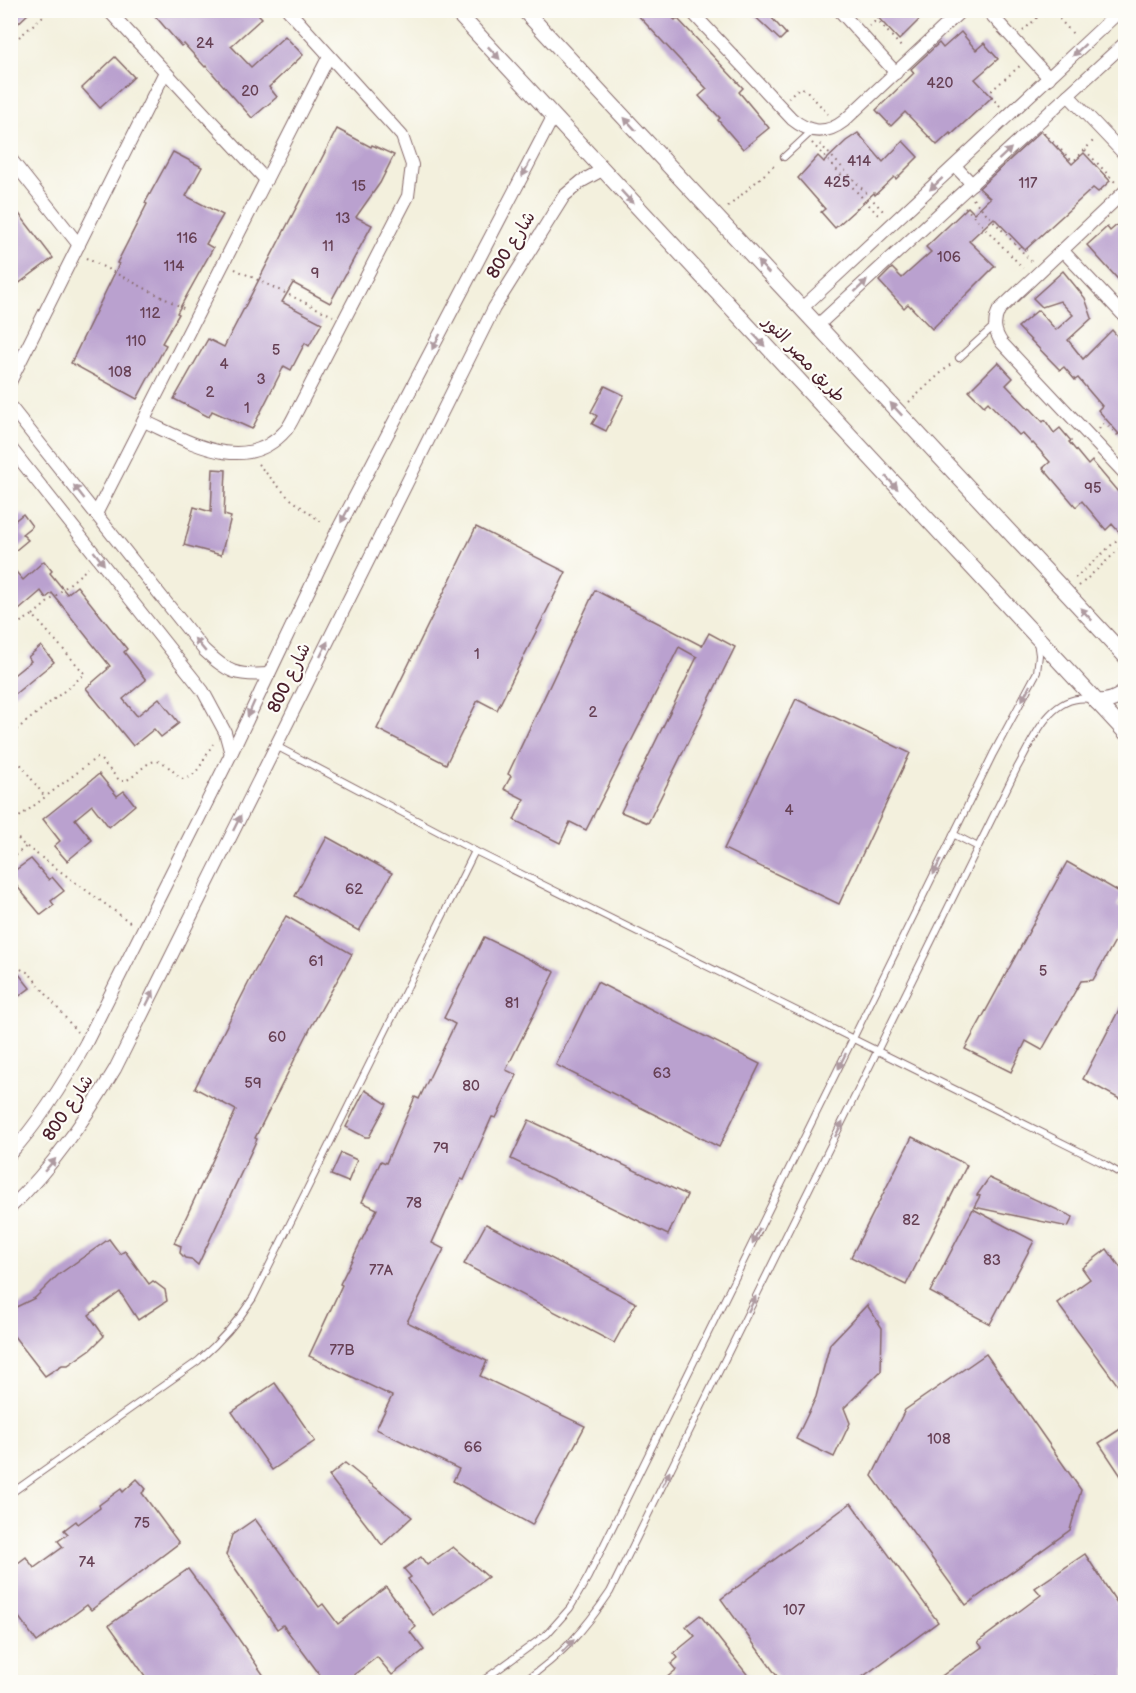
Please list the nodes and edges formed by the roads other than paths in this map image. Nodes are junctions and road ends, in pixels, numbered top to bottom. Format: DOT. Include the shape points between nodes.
graph roads {
  1 [pos="108,10"];
  2 [pos="288,10"];
  3 [pos="455,10"];
  4 [pos="524,10"];
  5 [pos="690,10"];
  6 [pos="839,10"];
  7 [pos="962,10"];
  8 [pos="987,10"];
  9 [pos="1121,10"];
  10 [pos="1125,42"];
  11 [pos="329,56"];
  12 [pos="165,72"];
  13 [pos="896,73"];
  14 [pos="1049,78"];
  15 [pos="1068,95"];
  16 [pos="553,117"];
  17 [pos="809,134"];
  18 [pos="1125,156"];
  19 [pos="784,157"];
  20 [pos="10,158"];
  21 [pos="956,166"];
  22 [pos="602,170"];
  23 [pos="266,180"];
  24 [pos="965,191"];
  25 [pos="1125,191"];
  26 [pos="77,249"];
  27 [pos="1062,250"];
  28 [pos="802,308"];
  29 [pos="1125,318"];
  30 [pos="818,325"];
  31 [pos="995,326"];
  32 [pos="958,358"];
  33 [pos="10,382"];
  34 [pos="10,406"];
  35 [pos="144,421"];
  36 [pos="10,447"];
  37 [pos="1125,475"];
  38 [pos="96,514"];
  39 [pos="1036,638"];
  40 [pos="1125,657"];
  41 [pos="269,674"];
  42 [pos="1125,691"];
  43 [pos="1096,702"];
  44 [pos="1125,733"];
  45 [pos="276,746"];
  46 [pos="231,754"];
  47 [pos="953,834"];
  48 [pos="978,847"];
  49 [pos="475,851"];
  50 [pos="853,1039"];
  51 [pos="877,1051"];
  52 [pos="10,1154"];
  53 [pos="1125,1178"];
  54 [pos="10,1208"];
  55 [pos="10,1494"];
  56 [pos="482,1683"];
  57 [pos="523,1683"];
  1 -- 12 [label="street"];
  2 -- 11 [label="street"];
  3 -- 16 [label="street, طريق مصر النور, one-way"];
  28 -- 4 [label="street, طريق مصر النور, one-way"];
  5 -- 17 [label="street"];
  6 -- 13 [label="street"];
  7 -- 13 [label="street"];
  8 -- 14 [label="street"];
  9 -- 14 [label="street, one-way"];
  10 -- 15 [label="street"];
  11 -- 23 [label="street"];
  11 -- 35 [label="street" via="402,136 412,165 408,196 287,429 270,444 248,453 225,454"];
  12 -- 23 [label="street"];
  12 -- 26 [label="street"];
  13 -- 17 [label="street" via="838,125"];
  14 -- 21 [label="street"];
  15 -- 18 [label="street"];
  24 -- 15 [label="street, one-way"];
  16 -- 22 [label="street, طريق مصر النور"];
  16 -- 41 [label="street, شارع 800, one-way" via="336,533"];
  17 -- 19 [label="lane"];
  20 -- 26 [label="street"];
  21 -- 24 [label="street"];
  21 -- 28 [label="street, one-way"];
  22 -- 39 [label="street, طريق مصر النور, one-way"];
  45 -- 22 [label="street, شارع 800, one-way" via="494,308 564,196"];
  23 -- 35 [label="street"];
  30 -- 24 [label="street, one-way"];
  25 -- 27 [label="street"];
  26 -- 33 [label="street"];
  27 -- 29 [label="street"];
  27 -- 31 [label="street" via="999,309"];
  28 -- 30 [label="street, طريق مصر النور"];
  40 -- 30 [label="street, طريق مصر النور, one-way"];
  31 -- 32 [label="lane"];
  31 -- 37 [label="street" via="1002,343"];
  38 -- 34 [label="street, one-way"];
  35 -- 38 [label="street"];
  36 -- 46 [label="street, one-way" via="203,691 225,732"];
  41 -- 38 [label="street, one-way" via="245,676 222,667 204,650"];
  39 -- 43 [label="street, طريق مصر النور"];
  39 -- 47 [label="lane, one-way" via="1037,672"];
  41 -- 46 [label="street, شارع 800, one-way"];
  42 -- 43 [label="street" via="1119,697"];
  43 -- 44 [label="street, طريق مصر النور"];
  43 -- 48 [label="lane" via="1073,699 1054,709 1017,768"];
  45 -- 49 [label="lane"];
  54 -- 45 [label="street, شارع 800, one-way" via="56,1157 115,1069"];
  46 -- 52 [label="street, شارع 800" via="62,1087"];
  47 -- 48 [label="lane"];
  47 -- 50 [label="lane, one-way"];
  48 -- 51 [label="lane"];
  49 -- 50 [label="lane"];
  49 -- 55 [label="lane" via="238,1322 198,1361"];
  50 -- 51 [label="lane"];
  50 -- 56 [label="lane, one-way" via="588,1577 570,1608 547,1634"];
  51 -- 53 [label="lane" via="1101,1162"];
  57 -- 51 [label="lane, one-way" via="564,1652 610,1592"];
}
